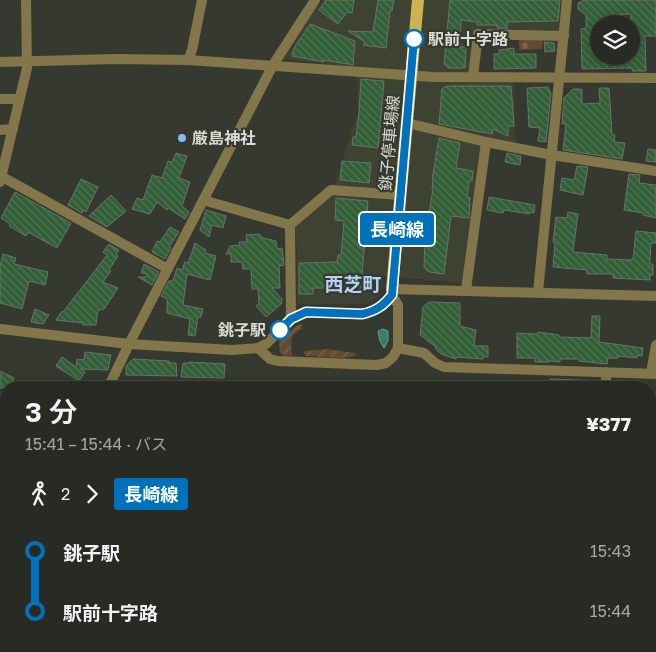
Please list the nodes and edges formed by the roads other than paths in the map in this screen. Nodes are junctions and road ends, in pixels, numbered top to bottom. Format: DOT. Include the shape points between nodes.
graph roads {
  1 [pos="26,0"];
  2 [pos="202,0"];
  3 [pos="315,0"];
  4 [pos="418,0"];
  5 [pos="567,0"];
  6 [pos="564,36"];
  7 [pos="27,60"];
  8 [pos="188,60"];
  9 [pos="0,62"];
  10 [pos="274,65"];
  11 [pos="411,76"];
  12 [pos="473,77"];
  13 [pos="560,77"];
  14 [pos="656,78"];
  15 [pos="0,99"];
  16 [pos="19,99"];
  17 [pos="407,123"];
  18 [pos="13,129"];
  19 [pos="0,130"];
  20 [pos="486,142"];
  21 [pos="552,155"];
  22 [pos="656,171"];
  23 [pos="1,179"];
  24 [pos="400,195"];
  25 [pos="203,200"];
  26 [pos="290,225"];
  27 [pos="168,268"];
  28 [pos="466,290"];
  29 [pos="392,292"];
  30 [pos="538,292"];
  31 [pos="656,296"];
  32 [pos="291,319"];
  33 [pos="0,329"];
  34 [pos="129,344"];
  35 [pos="656,345"];
  36 [pos="258,348"];
  37 [pos="398,348"];
  38 [pos="606,372"];
  39 [pos="654,374"];
  40 [pos="111,381"];
  41 [pos="606,381"];
  1 -- 7 [label="street"];
  2 -- 8 [label="street"];
  3 -- 10 [label="street"];
  4 -- 11 [label="main road, 銚子停車場線"];
  5 -- 6 [label="street"];
  6 -- 12 [label="street" via="478,34"];
  6 -- 13 [label="street"];
  7 -- 8 [label="street"];
  7 -- 9 [label="street"];
  7 -- 16 [label="street"];
  8 -- 10 [label="street"];
  10 -- 11 [label="street"];
  10 -- 25 [label="street"];
  11 -- 12 [label="street"];
  11 -- 17 [label="main road, 銚子停車場線"];
  12 -- 13 [label="street"];
  13 -- 14 [label="street"];
  13 -- 21 [label="street"];
  15 -- 16 [label="street"];
  16 -- 18 [label="street"];
  17 -- 20 [label="street"];
  17 -- 24 [label="main road, 銚子停車場線"];
  18 -- 19 [label="street"];
  18 -- 23 [label="street"];
  20 -- 21 [label="street"];
  20 -- 28 [label="street"];
  21 -- 22 [label="street"];
  21 -- 30 [label="street"];
  23 -- 27 [label="street"];
  24 -- 26 [label="street" via="331,190"];
  24 -- 29 [label="main road, 銚子停車場線"];
  25 -- 26 [label="street"];
  25 -- 27 [label="street"];
  26 -- 32 [label="street"];
  27 -- 34 [label="street"];
  28 -- 29 [label="street"];
  28 -- 30 [label="street"];
  29 -- 32 [label="street" via="382,307 371,312 306,312"];
  29 -- 37 [label="street" via="398,305"];
  30 -- 31 [label="street"];
  32 -- 36 [label="street"];
  33 -- 34 [label="street"];
  34 -- 36 [label="street" via="224,350"];
  34 -- 40 [label="street"];
  35 -- 39 [label="street"];
  36 -- 37 [label="street" via="270,359 278,361 376,365 386,363"];
  37 -- 38 [label="street" via="424,353 444,367"];
  38 -- 39 [label="street"];
  38 -- 41 [label="street"];
}
